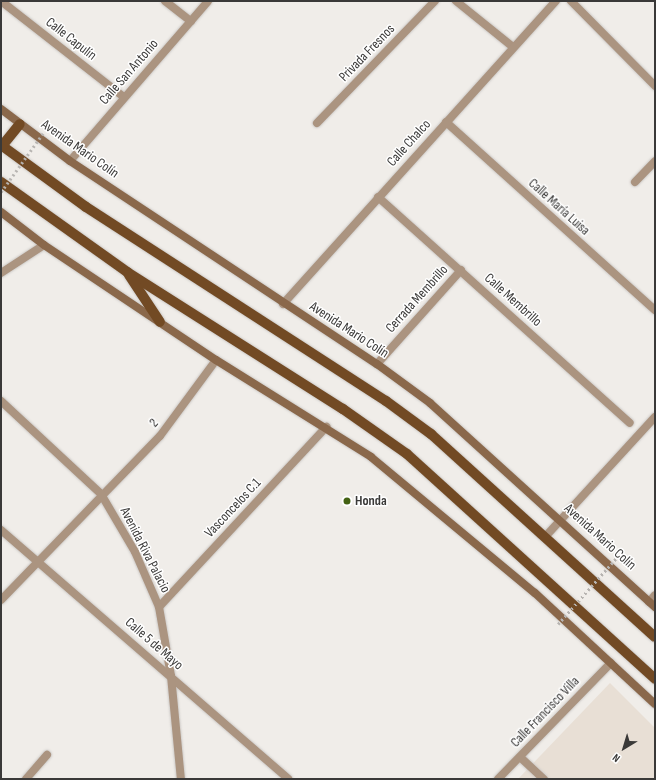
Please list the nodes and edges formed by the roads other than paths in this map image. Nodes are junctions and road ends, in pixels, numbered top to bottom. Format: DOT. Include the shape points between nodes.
graph roads {
  1 [pos="1,1"];
  2 [pos="165,1"];
  3 [pos="208,1"];
  4 [pos="435,1"];
  5 [pos="456,1"];
  6 [pos="556,1"];
  7 [pos="571,1"];
  8 [pos="191,21"];
  9 [pos="513,47"];
  10 [pos="655,86"];
  11 [pos="124,96"];
  12 [pos="1,109"];
  13 [pos="446,122"];
  14 [pos="317,123"];
  15 [pos="20,124"];
  16 [pos="2,146"];
  17 [pos="70,161"];
  18 [pos="655,161"];
  19 [pos="1,182"];
  20 [pos="635,182"];
  21 [pos="378,197"];
  22 [pos="1,212"];
  23 [pos="44,245"];
  24 [pos="461,270"];
  25 [pos="127,272"];
  26 [pos="1,273"];
  27 [pos="283,304"];
  28 [pos="655,310"];
  29 [pos="160,322"];
  30 [pos="216,360"];
  31 [pos="377,364"];
  32 [pos="1,401"];
  33 [pos="655,417"];
  34 [pos="630,423"];
  35 [pos="326,427"];
  36 [pos="101,494"];
  37 [pos="560,520"];
  38 [pos="1,530"];
  39 [pos="546,537"];
  40 [pos="38,560"];
  41 [pos="655,595"];
  42 [pos="1,600"];
  43 [pos="652,604"];
  44 [pos="159,607"];
  45 [pos="655,637"];
  46 [pos="611,663"];
  47 [pos="171,676"];
  48 [pos="655,679"];
  49 [pos="655,704"];
  50 [pos="47,755"];
  51 [pos="520,757"];
  52 [pos="26,779"];
  53 [pos="181,779"];
  54 [pos="288,779"];
  55 [pos="498,779"];
  56 [pos="544,779"];
  1 -- 11 [label="street, Calle Capulín"];
  2 -- 8 [label="street"];
  3 -- 8 [label="street, Calle San Antonio"];
  4 -- 14 [label="street, Privada Fresnos"];
  5 -- 9 [label="street"];
  6 -- 9 [label="street, Calle Chalco"];
  7 -- 10 [label="street"];
  8 -- 11 [label="street, Calle San Antonio"];
  9 -- 13 [label="street, Calle Chalco"];
  11 -- 17 [label="street, Calle San Antonio"];
  12 -- 15 [label="main road, Avenida Mario Colín"];
  13 -- 21 [label="street, Calle Chalco"];
  13 -- 28 [label="street, Calle María Luisa"];
  15 -- 16 [label="main road"];
  15 -- 17 [label="main road, Avenida Mario Colín"];
  16 -- 39 [label="main road" via="86,207 386,401 431,434"];
  17 -- 27 [label="main road, Avenida Mario Colín"];
  18 -- 20 [label="street"];
  19 -- 25 [label="main road"];
  21 -- 24 [label="street, Calle Membrillo"];
  21 -- 27 [label="street, Calle Chalco"];
  22 -- 23 [label="main road"];
  23 -- 26 [label="street"];
  23 -- 29 [label="main road"];
  24 -- 31 [label="street, Cerrada Membrillo"];
  24 -- 34 [label="street, Calle Membrillo"];
  25 -- 29 [label="main road"];
  25 -- 48 [label="main road" via="407,454"];
  27 -- 31 [label="main road, Avenida Mario Colín"];
  29 -- 30 [label="main road"];
  30 -- 35 [label="main road"];
  30 -- 36 [label="street, 2" via="160,436"];
  31 -- 37 [label="main road, Avenida Mario Colín" via="430,403"];
  32 -- 36 [label="street, Avenida Riva Palacio"];
  33 -- 37 [label="street"];
  35 -- 44 [label="street, Vasconcelos C.1"];
  35 -- 46 [label="main road" via="412,488"];
  36 -- 40 [label="street, 2"];
  36 -- 44 [label="street, Avenida Riva Palacio" via="135,552"];
  37 -- 39 [label="street"];
  37 -- 43 [label="main road, Avenida Mario Colín"];
  38 -- 40 [label="street, Calle 5 de Mayo"];
  39 -- 45 [label="main road"];
  40 -- 42 [label="street, 2"];
  40 -- 47 [label="street, Calle 5 de Mayo"];
  41 -- 43 [label="street"];
  44 -- 47 [label="street, Avenida Riva Palacio"];
  46 -- 49 [label="main road"];
  46 -- 51 [label="street, Calle Francisco Villa"];
  47 -- 53 [label="street, Avenida Riva Palacio"];
  47 -- 54 [label="street, Calle 5 de Mayo"];
  50 -- 52 [label="street"];
  51 -- 55 [label="street, Calle Francisco Villa"];
  51 -- 56 [label="street"];
}
